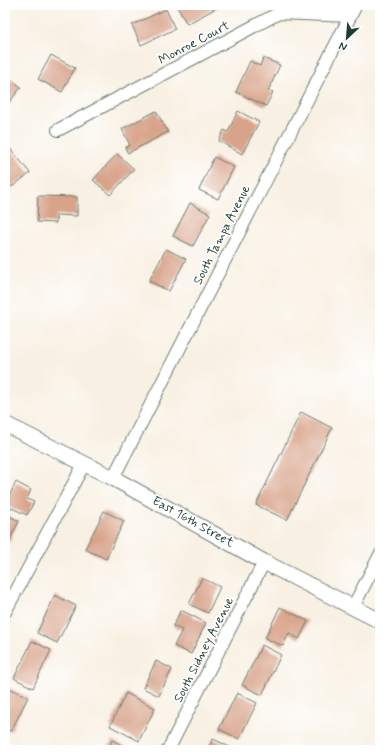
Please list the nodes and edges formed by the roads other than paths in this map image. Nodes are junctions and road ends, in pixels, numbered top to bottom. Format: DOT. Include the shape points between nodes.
graph roads {
  1 [pos="356,5"];
  2 [pos="350,16"];
  3 [pos="58,130"];
  4 [pos="5,424"];
  5 [pos="84,464"];
  6 [pos="113,478"];
  7 [pos="380,555"];
  8 [pos="264,562"];
  9 [pos="353,607"];
  10 [pos="5,612"];
  11 [pos="380,621"];
  12 [pos="168,750"];
  1 -- 2 [label="street, South Tampa Avenue"];
  2 -- 3 [label="street, Monroe Court" via="279,13"];
  2 -- 6 [label="street, South Tampa Avenue"];
  4 -- 5 [label="street, East 16th Street"];
  5 -- 6 [label="street, East 16th Street"];
  5 -- 10 [label="street"];
  6 -- 8 [label="street, East 16th Street"];
  7 -- 9 [label="street"];
  8 -- 9 [label="street, East 16th Street"];
  8 -- 12 [label="street, South Sidney Avenue"];
  9 -- 11 [label="street, East 16th Street"];
}
